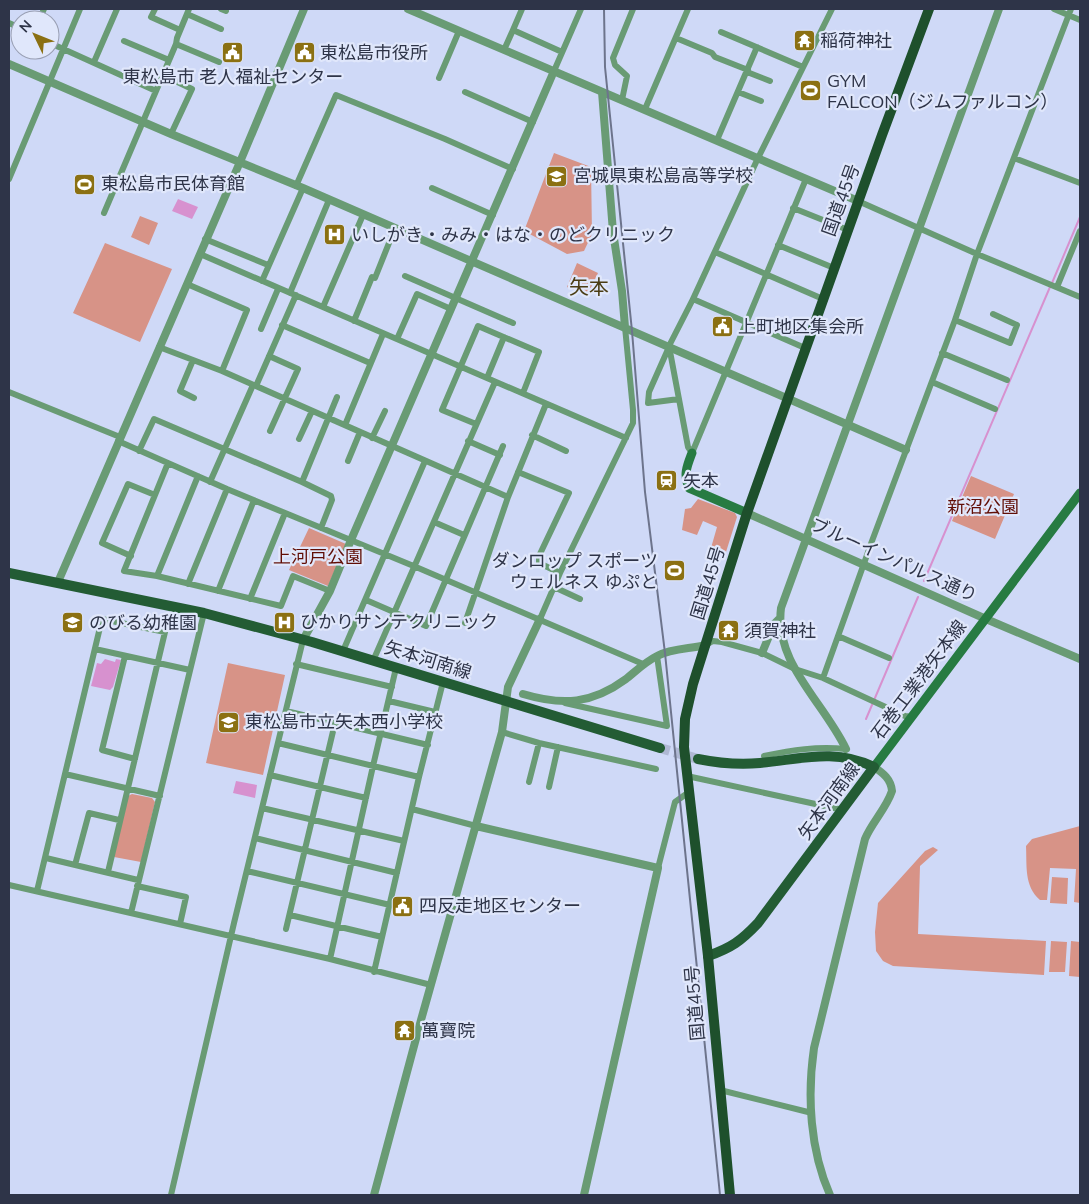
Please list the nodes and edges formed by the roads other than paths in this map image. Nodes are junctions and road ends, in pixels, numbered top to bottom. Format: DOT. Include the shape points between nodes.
graph roads {
  1 [pos="80,9"];
  2 [pos="117,9"];
  3 [pos="155,9"];
  4 [pos="304,9"];
  5 [pos="522,9"];
  6 [pos="581,9"];
  7 [pos="633,9"];
  8 [pos="688,9"];
  9 [pos="832,9"];
  10 [pos="929,9"];
  11 [pos="999,9"];
  12 [pos="1054,9"];
  13 [pos="412,10"];
  14 [pos="188,12"];
  15 [pos="1070,12"];
  16 [pos="1080,20"];
  17 [pos="221,29"];
  18 [pos="180,30"];
  19 [pos="513,30"];
  20 [pos="459,31"];
  21 [pos="721,32"];
  22 [pos="676,38"];
  23 [pos="124,41"];
  24 [pos="176,44"];
  25 [pos="758,47"];
  26 [pos="62,49"];
  27 [pos="504,50"];
  28 [pos="562,52"];
  29 [pos="169,60"];
  30 [pos="94,62"];
  31 [pos="219,62"];
  32 [pos="9,64"];
  33 [pos="803,67"];
  34 [pos="554,71"];
  35 [pos="747,71"];
  36 [pos="163,75"];
  37 [pos="438,78"];
  38 [pos="49,81"];
  39 [pos="770,81"];
  40 [pos="156,91"];
  41 [pos="465,92"];
  42 [pos="602,92"];
  43 [pos="738,92"];
  44 [pos="622,100"];
  45 [pos="761,101"];
  46 [pos="645,109"];
  47 [pos="143,122"];
  48 [pos="533,122"];
  49 [pos="171,134"];
  50 [pos="717,140"];
  51 [pos="758,158"];
  52 [pos="1014,158"];
  53 [pos="240,162"];
  54 [pos="513,169"];
  55 [pos="9,179"];
  56 [pos="806,179"];
  57 [pos="1080,184"];
  58 [pos="300,187"];
  59 [pos="432,188"];
  60 [pos="329,200"];
  61 [pos="858,201"];
  62 [pos="793,208"];
  63 [pos="104,213"];
  64 [pos="363,214"];
  65 [pos="493,215"];
  66 [pos="396,228"];
  67 [pos="921,228"];
  68 [pos="848,230"];
  69 [pos="1080,231"];
  70 [pos="205,239"];
  71 [pos="778,245"];
  72 [pos="715,252"];
  73 [pos="200,254"];
  74 [pos="977,254"];
  75 [pos="472,262"];
  76 [pos="268,265"];
  77 [pos="834,268"];
  78 [pos="766,274"];
  79 [pos="405,276"];
  80 [pos="262,281"];
  81 [pos="187,284"];
  82 [pos="1053,285"];
  83 [pos="278,289"];
  84 [pos="293,294"];
  85 [pos="1080,297"];
  86 [pos="456,298"];
  87 [pos="693,299"];
  88 [pos="823,300"];
  89 [pos="323,307"];
  90 [pos="451,310"];
  91 [pos="993,314"];
  92 [pos="954,320"];
  93 [pos="354,321"];
  94 [pos="747,322"];
  95 [pos="513,323"];
  96 [pos="282,325"];
  97 [pos="624,327"];
  98 [pos="261,329"];
  99 [pos="383,334"];
  100 [pos="504,337"];
  101 [pos="397,339"];
  102 [pos="669,346"];
  103 [pos="159,347"];
  104 [pos="806,348"];
  105 [pos="942,352"];
  106 [pos="432,353"];
  107 [pos="269,356"];
  108 [pos="193,360"];
  109 [pos="370,363"];
  110 [pos="460,365"];
  111 [pos="222,371"];
  112 [pos="727,372"];
  113 [pos="487,378"];
  114 [pos="1007,380"];
  115 [pos="495,382"];
  116 [pos="932,382"];
  117 [pos="255,386"];
  118 [pos="9,392"];
  119 [pos="523,394"];
  120 [pos="338,397"];
  121 [pos="788,397"];
  122 [pos="194,398"];
  123 [pos="284,399"];
  124 [pos="679,399"];
  125 [pos="546,404"];
  126 [pos="995,409"];
  127 [pos="312,411"];
  128 [pos="386,411"];
  129 [pos="328,418"];
  130 [pos="476,424"];
  131 [pos="345,425"];
  132 [pos="848,425"];
  133 [pos="270,430"];
  134 [pos="360,432"];
  135 [pos="532,435"];
  136 [pos="372,438"];
  137 [pos="626,438"];
  138 [pos="119,439"];
  139 [pos="299,439"];
  140 [pos="468,441"];
  141 [pos="391,446"];
  142 [pos="503,446"];
  143 [pos="226,449"];
  144 [pos="566,450"];
  145 [pos="906,450"];
  146 [pos="139,451"];
  147 [pos="692,454"];
  148 [pos="500,455"];
  149 [pos="425,461"];
  150 [pos="348,462"];
  151 [pos="168,463"];
  152 [pos="518,472"];
  153 [pos="456,473"];
  154 [pos="198,476"];
  155 [pos="210,482"];
  156 [pos="302,482"];
  157 [pos="486,487"];
  158 [pos="227,489"];
  159 [pos="1080,492"];
  160 [pos="155,495"];
  161 [pos="508,497"];
  162 [pos="254,500"];
  163 [pos="285,513"];
  164 [pos="747,513"];
  165 [pos="434,522"];
  166 [pos="321,528"];
  167 [pos="464,535"];
  168 [pos="806,539"];
  169 [pos="351,540"];
  170 [pos="385,554"];
  171 [pos="131,556"];
  172 [pos="864,565"];
  173 [pos="416,567"];
  174 [pos="9,573"];
  175 [pos="560,573"];
  176 [pos="157,576"];
  177 [pos="445,579"];
  178 [pos="58,582"];
  179 [pos="188,584"];
  180 [pos="554,587"];
  181 [pos="218,591"];
  182 [pos="330,591"];
  183 [pos="476,593"];
  184 [pos="580,598"];
  185 [pos="250,599"];
  186 [pos="366,600"];
  187 [pos="394,612"];
  188 [pos="204,613"];
  189 [pos="780,618"];
  190 [pos="540,619"];
  191 [pos="986,619"];
  192 [pos="465,623"];
  193 [pos="838,636"];
  194 [pos="302,640"];
  195 [pos="706,645"];
  196 [pos="96,650"];
  197 [pos="343,651"];
  198 [pos="762,654"];
  199 [pos="125,656"];
  200 [pos="657,656"];
  201 [pos="889,658"];
  202 [pos="1080,659"];
  203 [pos="373,661"];
  204 [pos="158,663"];
  205 [pos="296,664"];
  206 [pos="643,664"];
  207 [pos="396,668"];
  208 [pos="795,669"];
  209 [pos="190,670"];
  210 [pos="823,678"];
  211 [pos="443,682"];
  212 [pos="392,687"];
  213 [pos="524,694"];
  214 [pos="389,701"];
  215 [pos="506,701"];
  216 [pos="559,702"];
  217 [pos="286,711"];
  218 [pos="436,712"];
  219 [pos="912,717"];
  220 [pos="335,723"];
  221 [pos="502,732"];
  222 [pos="381,733"];
  223 [pos="539,742"];
  224 [pos="278,743"];
  225 [pos="428,745"];
  226 [pos="558,747"];
  227 [pos="660,748"];
  228 [pos="846,749"];
  229 [pos="326,754"];
  230 [pos="764,756"];
  231 [pos="134,759"];
  232 [pos="698,759"];
  233 [pos="373,766"];
  234 [pos="874,767"];
  235 [pos="656,769"];
  236 [pos="65,774"];
  237 [pos="270,775"];
  238 [pos="687,776"];
  239 [pos="419,777"];
  240 [pos="529,782"];
  241 [pos="319,787"];
  242 [pos="549,787"];
  243 [pos="127,789"];
  244 [pos="689,792"];
  245 [pos="160,796"];
  246 [pos="366,798"];
  247 [pos="262,808"];
  248 [pos="412,809"];
  249 [pos="843,810"];
  250 [pos="312,818"];
  251 [pos="119,820"];
  252 [pos="476,826"];
  253 [pos="358,830"];
  254 [pos="255,838"];
  255 [pos="404,841"];
  256 [pos="304,850"];
  257 [pos="46,858"];
  258 [pos="351,862"];
  259 [pos="76,865"];
  260 [pos="658,868"];
  261 [pos="247,871"];
  262 [pos="108,872"];
  263 [pos="397,873"];
  264 [pos="137,883"];
  265 [pos="297,883"];
  266 [pos="9,885"];
  267 [pos="36,891"];
  268 [pos="344,893"];
  269 [pos="390,905"];
  270 [pos="130,913"];
  271 [pos="290,915"];
  272 [pos="180,924"];
  273 [pos="337,926"];
  274 [pos="286,929"];
  275 [pos="231,937"];
  276 [pos="382,937"];
  277 [pos="708,956"];
  278 [pos="330,959"];
  279 [pos="374,972"];
  280 [pos="431,985"];
  281 [pos="720,1090"];
  282 [pos="812,1113"];
  283 [pos="171,1195"];
  284 [pos="374,1195"];
  285 [pos="584,1195"];
  286 [pos="730,1195"];
  287 [pos="830,1195"];
  1 -- 26 [label="street"];
  2 -- 30 [label="street"];
  3 -- 18 [label="street" via="151,17"];
  4 -- 53 [label="street"];
  5 -- 19 [label="street"];
  6 -- 28 [label="street"];
  7 -- 44 [label="street" via="613,58 615,65 628,76"];
  8 -- 22 [label="street"];
  9 -- 33 [label="street"];
  10 -- 61 [label="highway, 国道45号"];
  11 -- 67 [label="street"];
  12 -- 15 [label="street"];
  13 -- 20 [label="street"];
  14 -- 17 [label="street"];
  14 -- 18 [label="street"];
  15 -- 16 [label="street"];
  15 -- 52 [label="street"];
  18 -- 24 [label="street"];
  19 -- 27 [label="street"];
  19 -- 28 [label="street"];
  20 -- 27 [label="street"];
  20 -- 37 [label="street"];
  21 -- 25 [label="street"];
  22 -- 35 [label="street"];
  22 -- 46 [label="street"];
  23 -- 29 [label="street"];
  24 -- 29 [label="street"];
  24 -- 31 [label="street"];
  25 -- 33 [label="street"];
  25 -- 35 [label="street"];
  26 -- 30 [label="street"];
  26 -- 38 [label="street"];
  27 -- 34 [label="street"];
  28 -- 34 [label="street"];
  29 -- 36 [label="street"];
  30 -- 40 [label="street"];
  32 -- 38 [label="street"];
  33 -- 51 [label="street"];
  34 -- 42 [label="street"];
  34 -- 48 [label="street"];
  35 -- 39 [label="street"];
  35 -- 43 [label="street"];
  36 -- 40 [label="street"];
  36 -- 49 [label="street" via="192,89"];
  38 -- 47 [label="street"];
  38 -- 55 [label="street"];
  40 -- 47 [label="street"];
  41 -- 48 [label="street"];
  42 -- 44 [label="street"];
  42 -- 97 [label="street"];
  43 -- 45 [label="street"];
  43 -- 50 [label="street"];
  44 -- 46 [label="street"];
  46 -- 50 [label="street"];
  47 -- 49 [label="street"];
  47 -- 63 [label="street"];
  48 -- 54 [label="street"];
  49 -- 53 [label="street"];
  50 -- 51 [label="street"];
  51 -- 56 [label="street"];
  51 -- 72 [label="street"];
  52 -- 57 [label="street"];
  52 -- 74 [label="street"];
  53 -- 58 [label="street"];
  53 -- 70 [label="street"];
  54 -- 58 [label="street" via="336,95"];
  54 -- 65 [label="street"];
  56 -- 61 [label="street"];
  56 -- 62 [label="street"];
  58 -- 60 [label="street"];
  58 -- 76 [label="street"];
  59 -- 65 [label="street"];
  60 -- 64 [label="street"];
  60 -- 84 [label="street"];
  61 -- 67 [label="street"];
  61 -- 68 [label="highway, 国道45号"];
  62 -- 68 [label="street"];
  62 -- 71 [label="street"];
  64 -- 66 [label="street"];
  64 -- 89 [label="street"];
  65 -- 75 [label="street"];
  66 -- 75 [label="street"];
  66 -- 93 [label="street"];
  67 -- 74 [label="street"];
  67 -- 132 [label="street"];
  68 -- 77 [label="highway, 国道45号"];
  69 -- 82 [label="street"];
  70 -- 73 [label="street"];
  70 -- 76 [label="street"];
  71 -- 77 [label="street"];
  71 -- 78 [label="street"];
  72 -- 78 [label="street"];
  72 -- 87 [label="street"];
  73 -- 80 [label="street"];
  73 -- 81 [label="street"];
  74 -- 82 [label="street"];
  74 -- 92 [label="street"];
  75 -- 86 [label="street"];
  75 -- 97 [label="street"];
  76 -- 80 [label="street"];
  77 -- 88 [label="highway, 国道45号"];
  78 -- 88 [label="street"];
  78 -- 94 [label="street"];
  79 -- 86 [label="street"];
  80 -- 83 [label="street"];
  81 -- 103 [label="street"];
  81 -- 111 [label="street" via="247,310"];
  82 -- 85 [label="street"];
  83 -- 84 [label="street"];
  83 -- 98 [label="street"];
  84 -- 89 [label="street"];
  84 -- 96 [label="street"];
  86 -- 90 [label="street"];
  86 -- 95 [label="street"];
  87 -- 94 [label="street"];
  87 -- 102 [label="street"];
  88 -- 104 [label="highway, 国道45号"];
  89 -- 93 [label="street"];
  90 -- 101 [label="street" via="417,294"];
  90 -- 106 [label="street"];
  91 -- 92 [label="street" via="1017,325 1010,343"];
  92 -- 105 [label="street"];
  93 -- 99 [label="street"];
  94 -- 104 [label="street"];
  94 -- 112 [label="street"];
  96 -- 107 [label="street"];
  96 -- 109 [label="street"];
  97 -- 102 [label="street"];
  97 -- 137 [label="street" via="634,410 633,423"];
  99 -- 101 [label="street"];
  99 -- 109 [label="street"];
  100 -- 110 [label="street" via="478,326"];
  100 -- 113 [label="street"];
  100 -- 119 [label="street" via="539,352"];
  101 -- 106 [label="street"];
  102 -- 112 [label="street"];
  102 -- 124 [label="street"];
  102 -- 124 [label="street" via="649,392 648,403"];
  103 -- 108 [label="street"];
  103 -- 138 [label="street"];
  104 -- 121 [label="highway, 国道45号"];
  105 -- 114 [label="street"];
  105 -- 116 [label="street"];
  106 -- 110 [label="street"];
  106 -- 141 [label="street"];
  107 -- 117 [label="street"];
  107 -- 123 [label="street" via="298,370"];
  108 -- 111 [label="street"];
  108 -- 122 [label="street" via="180,391"];
  109 -- 131 [label="street"];
  110 -- 113 [label="street"];
  110 -- 130 [label="street" via="442,410"];
  111 -- 117 [label="street"];
  112 -- 121 [label="street"];
  112 -- 147 [label="street"];
  113 -- 115 [label="street"];
  115 -- 119 [label="street"];
  115 -- 130 [label="street"];
  116 -- 126 [label="street"];
  116 -- 145 [label="street"];
  117 -- 123 [label="street"];
  117 -- 143 [label="street"];
  118 -- 138 [label="street"];
  119 -- 125 [label="street"];
  120 -- 129 [label="street"];
  121 -- 132 [label="street"];
  121 -- 164 [label="highway, 国道45号"];
  123 -- 127 [label="street"];
  123 -- 133 [label="street"];
  124 -- 147 [label="street" via="688,448"];
  125 -- 135 [label="street"];
  125 -- 137 [label="street"];
  127 -- 129 [label="street"];
  127 -- 139 [label="street"];
  128 -- 136 [label="street"];
  129 -- 131 [label="street"];
  129 -- 156 [label="street"];
  130 -- 140 [label="street"];
  131 -- 134 [label="street"];
  132 -- 145 [label="street"];
  132 -- 168 [label="street"];
  134 -- 136 [label="street"];
  134 -- 150 [label="street"];
  135 -- 144 [label="street"];
  135 -- 152 [label="street"];
  136 -- 141 [label="street"];
  137 -- 175 [label="street"];
  138 -- 146 [label="street"];
  138 -- 178 [label="street"];
  140 -- 148 [label="street"];
  140 -- 153 [label="street"];
  141 -- 149 [label="street"];
  141 -- 169 [label="street"];
  142 -- 148 [label="street"];
  143 -- 146 [label="street" via="154,419"];
  143 -- 155 [label="street"];
  143 -- 156 [label="street"];
  145 -- 172 [label="street"];
  146 -- 151 [label="street"];
  147 -- 164 [label="main road, ブルーインパルス通り" via="685,475 689,488"];
  148 -- 157 [label="street"];
  149 -- 153 [label="street"];
  149 -- 170 [label="street"];
  151 -- 154 [label="street"];
  151 -- 160 [label="street"];
  152 -- 161 [label="street"];
  152 -- 175 [label="street" via="569,493 539,556 539,563"];
  153 -- 157 [label="street"];
  153 -- 165 [label="street"];
  154 -- 155 [label="street"];
  154 -- 176 [label="street"];
  155 -- 158 [label="street"];
  156 -- 166 [label="street" via="331,496"];
  157 -- 161 [label="street"];
  157 -- 167 [label="street"];
  158 -- 162 [label="street"];
  158 -- 179 [label="street"];
  159 -- 191 [label="main road, 石巻工業港矢本線"];
  160 -- 171 [label="street"];
  160 -- 171 [label="street" via="128,484 102,543"];
  161 -- 183 [label="street"];
  162 -- 163 [label="street"];
  162 -- 181 [label="street"];
  163 -- 166 [label="street"];
  163 -- 185 [label="street"];
  164 -- 168 [label="street, ブルーインパルス通り"];
  164 -- 195 [label="highway, 国道45号"];
  165 -- 167 [label="street"];
  165 -- 173 [label="street"];
  166 -- 169 [label="street"];
  167 -- 177 [label="street"];
  168 -- 172 [label="street, ブルーインパルス通り"];
  168 -- 189 [label="street"];
  169 -- 170 [label="street"];
  169 -- 182 [label="street"];
  170 -- 173 [label="street"];
  170 -- 186 [label="street"];
  171 -- 176 [label="street" via="124,571"];
  172 -- 191 [label="street, ブルーインパルス通り"];
  172 -- 193 [label="street"];
  173 -- 177 [label="street"];
  173 -- 187 [label="street"];
  174 -- 178 [label="main road, 矢本河南線"];
  175 -- 180 [label="street"];
  176 -- 179 [label="street"];
  177 -- 183 [label="street"];
  177 -- 187 [label="street" via="426,626"];
  178 -- 188 [label="main road, 矢本河南線"];
  179 -- 181 [label="street"];
  180 -- 184 [label="street"];
  180 -- 190 [label="street"];
  181 -- 185 [label="street"];
  182 -- 185 [label="street" via="293,576 281,606"];
  182 -- 194 [label="street"];
  183 -- 190 [label="street"];
  183 -- 192 [label="street"];
  186 -- 187 [label="street"];
  186 -- 197 [label="street"];
  187 -- 203 [label="street"];
  188 -- 194 [label="main road, 矢本河南線"];
  188 -- 209 [label="street"];
  189 -- 198 [label="street" via="774,624"];
  189 -- 208 [label="street" via="785,648"];
  190 -- 206 [label="street"];
  190 -- 215 [label="street" via="508,687"];
  191 -- 202 [label="street, ブルーインパルス通り"];
  191 -- 219 [label="main road, 石巻工業港矢本線"];
  193 -- 201 [label="street"];
  193 -- 210 [label="street"];
  194 -- 197 [label="main road, 矢本河南線"];
  194 -- 205 [label="street"];
  195 -- 198 [label="street" via="713,641 722,642"];
  195 -- 200 [label="street"];
  195 -- 238 [label="highway, 国道45号" via="685,719"];
  196 -- 199 [label="street"];
  196 -- 204 [label="street" via="102,619 165,632"];
  196 -- 236 [label="street"];
  197 -- 203 [label="main road, 矢本河南線"];
  198 -- 208 [label="street"];
  199 -- 204 [label="street"];
  199 -- 231 [label="street" via="102,750"];
  200 -- 206 [label="street"];
  200 -- 216 [label="street" via="667,726"];
  203 -- 207 [label="main road, 矢本河南線"];
  204 -- 209 [label="street"];
  204 -- 231 [label="street"];
  205 -- 212 [label="street"];
  205 -- 217 [label="street"];
  206 -- 216 [label="street" via="608,691 579,701"];
  207 -- 211 [label="main road, 矢本河南線"];
  207 -- 212 [label="street"];
  208 -- 210 [label="street"];
  208 -- 228 [label="street"];
  209 -- 245 [label="street"];
  210 -- 219 [label="street"];
  211 -- 215 [label="main road, 矢本河南線"];
  211 -- 218 [label="street"];
  212 -- 214 [label="street"];
  213 -- 216 [label="street"];
  214 -- 218 [label="street"];
  214 -- 222 [label="street"];
  215 -- 221 [label="street"];
  215 -- 227 [label="main road, 矢本河南線"];
  217 -- 220 [label="street"];
  217 -- 224 [label="street"];
  218 -- 225 [label="street"];
  219 -- 234 [label="main road, 石巻工業港矢本線"];
  220 -- 222 [label="street"];
  220 -- 229 [label="street"];
  221 -- 223 [label="street"];
  221 -- 252 [label="street"];
  222 -- 225 [label="street"];
  222 -- 233 [label="street"];
  223 -- 226 [label="street"];
  223 -- 240 [label="street"];
  224 -- 229 [label="street"];
  224 -- 237 [label="street"];
  225 -- 239 [label="street"];
  226 -- 235 [label="street"];
  226 -- 242 [label="street"];
  228 -- 230 [label="street" via="824,747"];
  229 -- 233 [label="street"];
  229 -- 241 [label="street"];
  231 -- 243 [label="street"];
  232 -- 234 [label="main road, 矢本河南線" via="745,764 829,756 858,760"];
  233 -- 239 [label="street"];
  233 -- 246 [label="street"];
  234 -- 249 [label="main road, 矢本河南線"];
  234 -- 282 [label="street" via="888,779 892,791 864,845 814,1048"];
  236 -- 243 [label="street"];
  236 -- 257 [label="street"];
  237 -- 241 [label="street"];
  237 -- 247 [label="street"];
  238 -- 244 [label="highway, 国道45号"];
  238 -- 249 [label="street"];
  239 -- 248 [label="street"];
  241 -- 246 [label="street"];
  241 -- 250 [label="street"];
  243 -- 245 [label="street"];
  243 -- 251 [label="street"];
  244 -- 260 [label="street" via="676,802"];
  244 -- 277 [label="highway, 国道45号"];
  245 -- 264 [label="street"];
  246 -- 253 [label="street"];
  247 -- 250 [label="street"];
  247 -- 254 [label="street"];
  248 -- 252 [label="street"];
  248 -- 255 [label="street"];
  249 -- 277 [label="main road, 矢本河南線" via="758,923 733,946"];
  250 -- 253 [label="street"];
  250 -- 256 [label="street"];
  251 -- 259 [label="street" via="88,813"];
  251 -- 262 [label="street"];
  252 -- 260 [label="street"];
  252 -- 280 [label="street"];
  253 -- 255 [label="street"];
  253 -- 258 [label="street"];
  254 -- 256 [label="street"];
  254 -- 261 [label="street"];
  255 -- 263 [label="street"];
  256 -- 258 [label="street"];
  256 -- 265 [label="street"];
  257 -- 259 [label="street"];
  257 -- 267 [label="street"];
  258 -- 263 [label="street"];
  258 -- 268 [label="street"];
  259 -- 262 [label="street"];
  260 -- 285 [label="street"];
  261 -- 265 [label="street"];
  261 -- 275 [label="street"];
  262 -- 264 [label="street"];
  263 -- 269 [label="street"];
  264 -- 270 [label="street"];
  264 -- 272 [label="street" via="186,898"];
  265 -- 268 [label="street"];
  265 -- 271 [label="street"];
  266 -- 267 [label="street"];
  267 -- 270 [label="street"];
  268 -- 269 [label="street"];
  268 -- 273 [label="street"];
  269 -- 276 [label="street"];
  270 -- 272 [label="street"];
  271 -- 273 [label="street"];
  271 -- 274 [label="street"];
  272 -- 275 [label="street"];
  273 -- 276 [label="street"];
  273 -- 278 [label="street"];
  275 -- 278 [label="street"];
  275 -- 283 [label="street"];
  276 -- 279 [label="street"];
  277 -- 281 [label="highway, 国道45号"];
  278 -- 279 [label="street"];
  279 -- 280 [label="street"];
  280 -- 284 [label="street"];
  281 -- 282 [label="street"];
  281 -- 286 [label="highway, 国道45号"];
  282 -- 287 [label="street" via="816,1153"];
}
